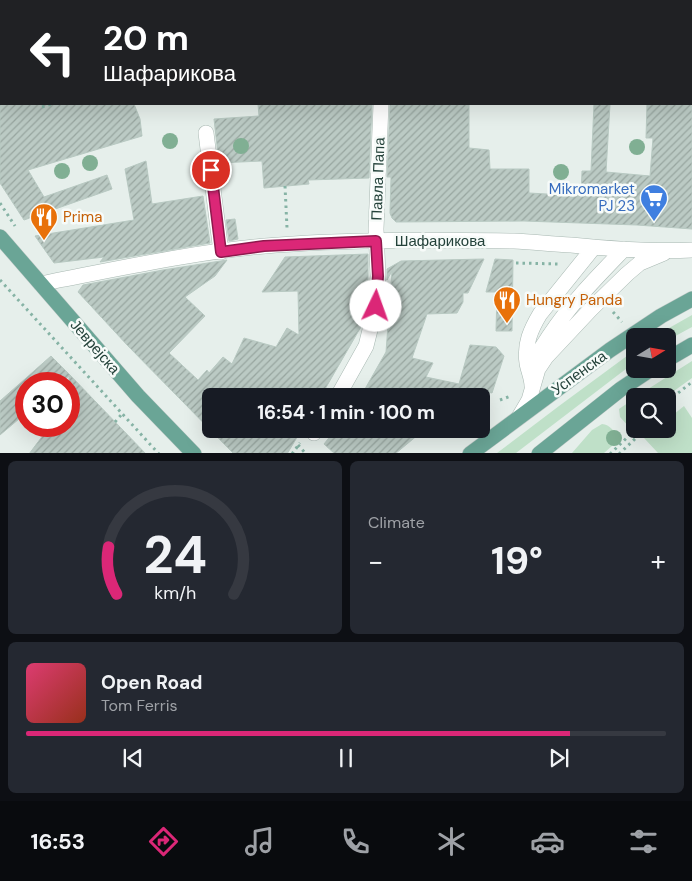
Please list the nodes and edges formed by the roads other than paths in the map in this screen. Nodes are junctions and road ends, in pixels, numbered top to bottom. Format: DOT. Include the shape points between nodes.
graph roads {
  1 [pos="381,105"];
  2 [pos="206,133"];
  3 [pos="0,237"];
  4 [pos="376,241"];
  5 [pos="594,247"];
  6 [pos="624,249"];
  7 [pos="692,250"];
  8 [pos="668,251"];
  9 [pos="221,252"];
  10 [pos="40,284"];
  11 [pos="692,299"];
  12 [pos="692,345"];
  13 [pos="676,354"];
  14 [pos="638,378"];
  15 [pos="531,382"];
  16 [pos="342,388"];
  17 [pos="519,417"];
  18 [pos="193,453"];
  19 [pos="471,453"];
  20 [pos="540,453"];
  1 -- 4 [label="street, Павла Папа"];
  2 -- 9 [label="street"];
  3 -- 10 [label="main road, Јеврејска"];
  4 -- 5 [label="street, Шафарикова" via="517,241"];
  4 -- 9 [label="street, Шафарикова" via="264,246"];
  4 -- 16 [label="street, Павла Папа" via="376,306 366,346"];
  5 -- 6 [label="street, Шафарикова"];
  5 -- 15 [label="street" via="534,325 527,346"];
  6 -- 8 [label="street, Шафарикова"];
  6 -- 15 [label="street" via="557,324 536,355"];
  7 -- 8 [label="street, Шафарикова"];
  8 -- 15 [label="street" via="640,263 626,274 546,357"];
  9 -- 10 [label="street, Шафарикова"];
  10 -- 18 [label="main road, Јеврејска" via="138,396"];
  11 -- 17 [label="main road, Успенска" via="610,350"];
  12 -- 13 [label="main road"];
  14 -- 20 [label="main road"];
  15 -- 17 [label="street" via="529,400"];
  17 -- 19 [label="main road, Успенска"];
}
